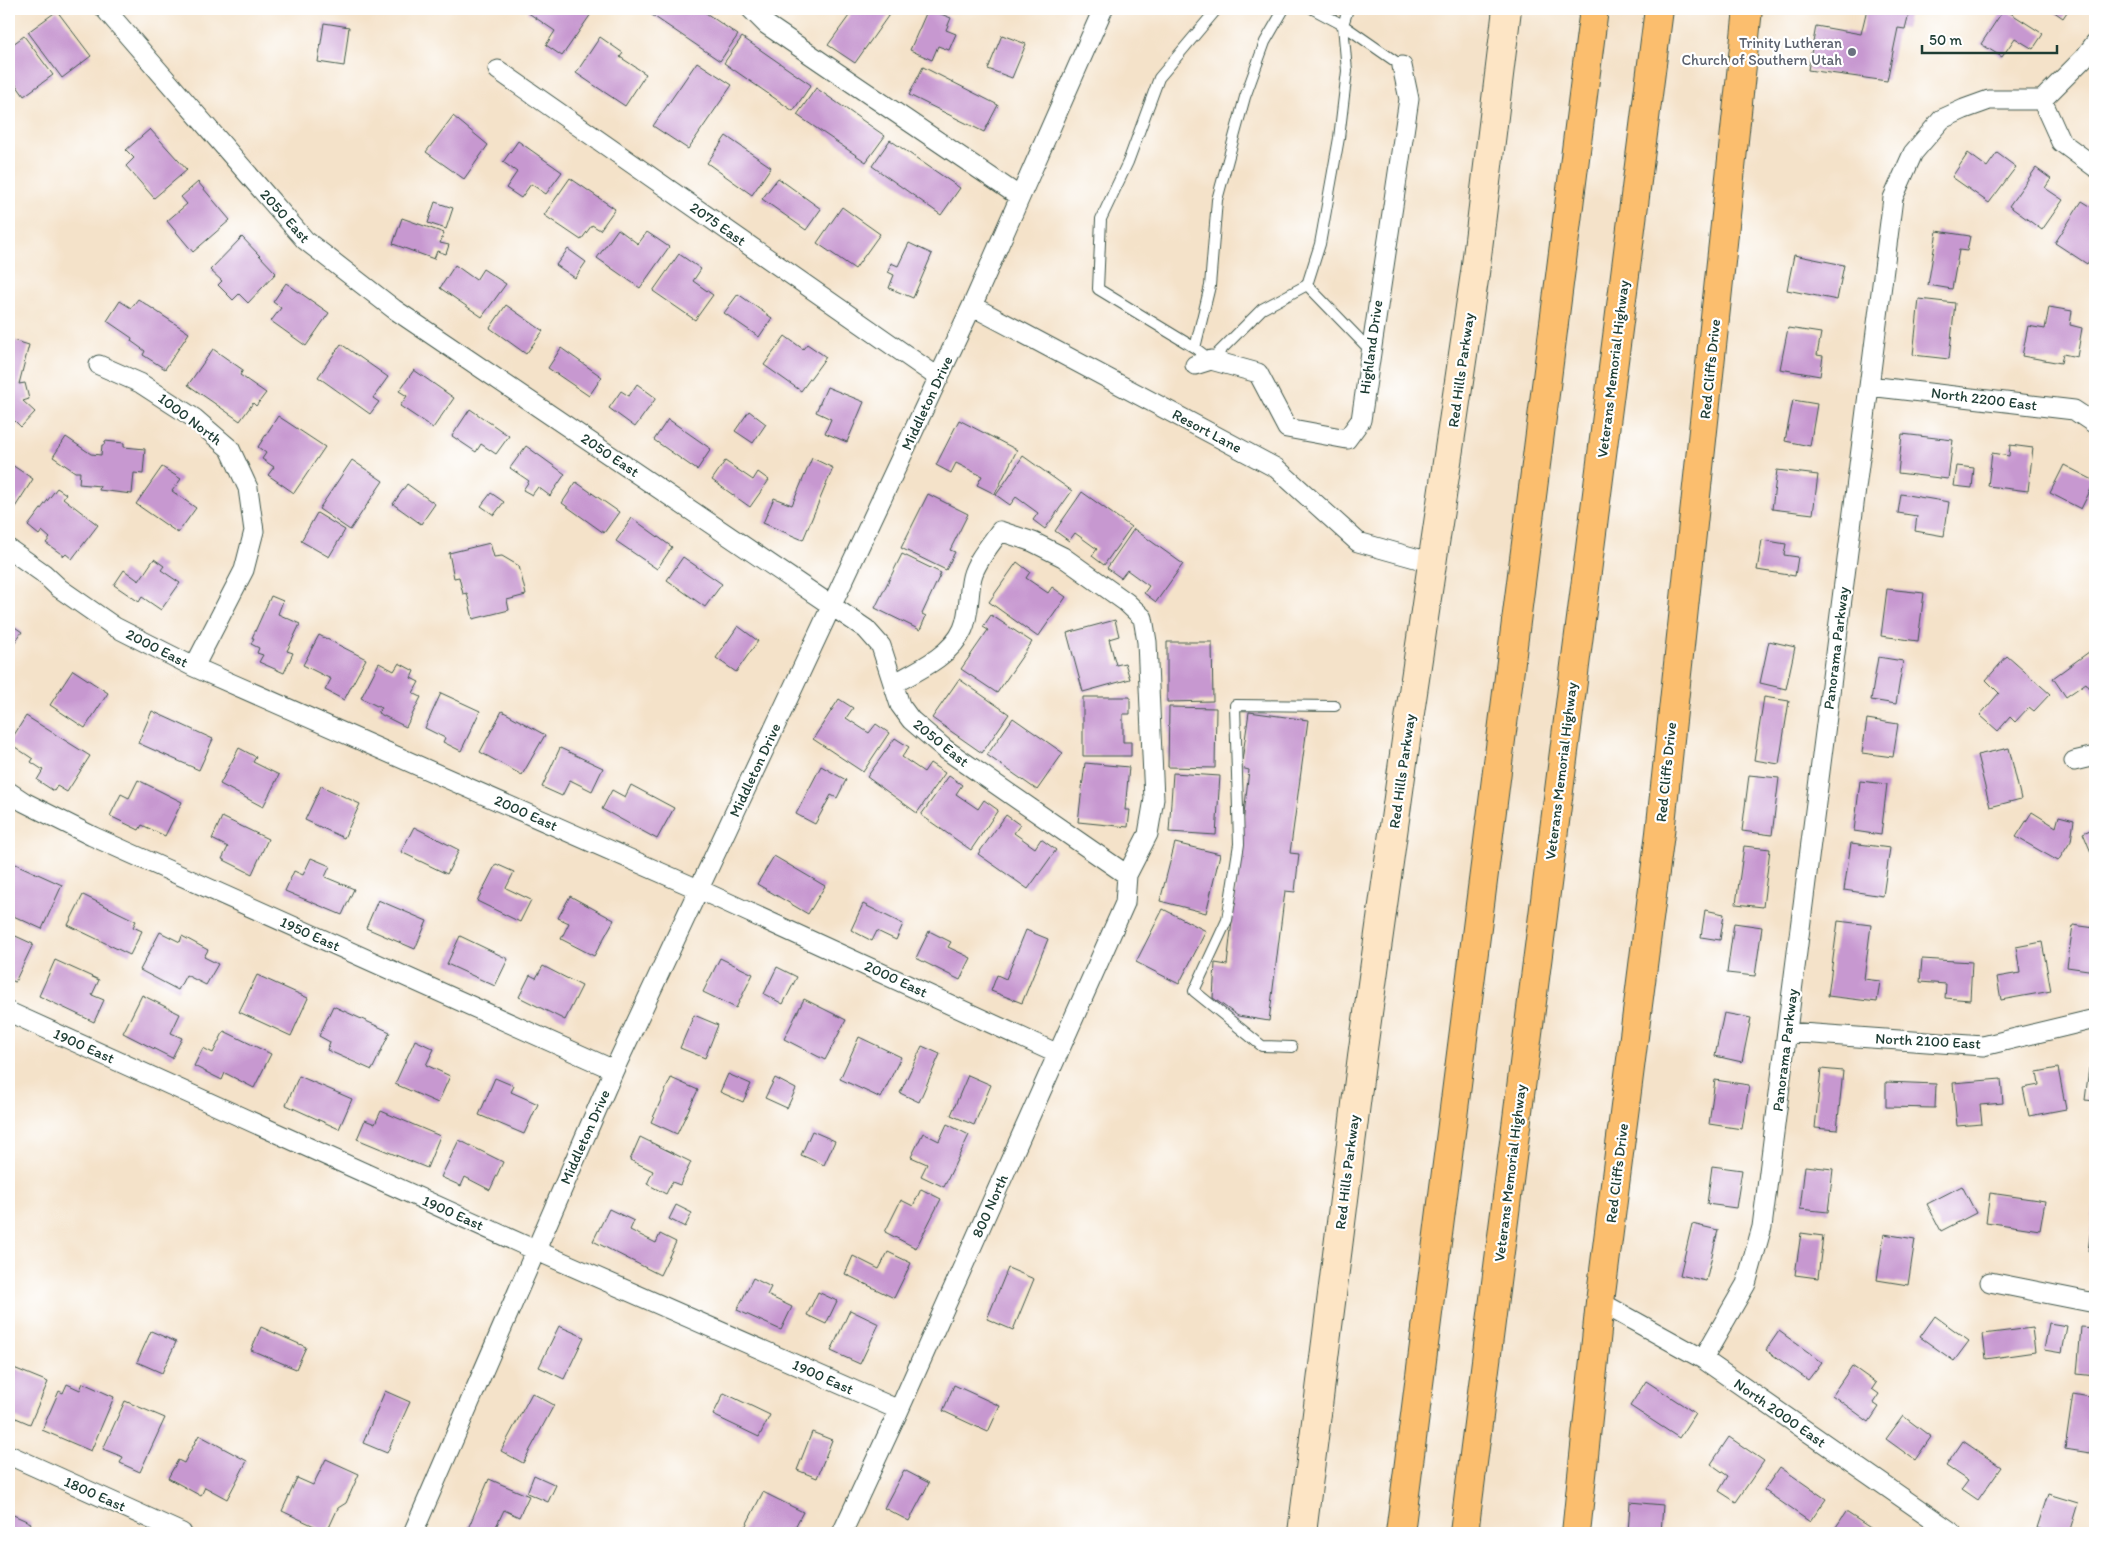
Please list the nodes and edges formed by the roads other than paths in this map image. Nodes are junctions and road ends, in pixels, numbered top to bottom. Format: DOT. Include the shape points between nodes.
graph roads {
  1 [pos="105,9"];
  2 [pos="751,9"];
  3 [pos="1103,9"];
  4 [pos="1217,9"];
  5 [pos="1284,9"];
  6 [pos="1313,9"];
  7 [pos="1348,9"];
  8 [pos="1507,9"];
  9 [pos="1594,9"];
  10 [pos="1659,9"];
  11 [pos="1748,9"];
  12 [pos="1343,24"];
  13 [pos="2095,43"];
  14 [pos="1402,66"];
  15 [pos="498,70"];
  16 [pos="2042,100"];
  17 [pos="2095,167"];
  18 [pos="1020,197"];
  19 [pos="1307,285"];
  20 [pos="972,306"];
  21 [pos="1370,350"];
  22 [pos="1200,357"];
  23 [pos="99,365"];
  24 [pos="939,378"];
  25 [pos="1869,386"];
  26 [pos="2095,424"];
  27 [pos="9,549"];
  28 [pos="1433,563"];
  29 [pos="833,606"];
  30 [pos="194,667"];
  31 [pos="895,683"];
  32 [pos="1335,706"];
  33 [pos="2095,756"];
  34 [pos="2074,761"];
  35 [pos="9,792"];
  36 [pos="1127,875"];
  37 [pos="698,889"];
  38 [pos="9,1012"];
  39 [pos="2095,1019"];
  40 [pos="1787,1032"];
  41 [pos="1292,1047"];
  42 [pos="1058,1054"];
  43 [pos="614,1070"];
  44 [pos="535,1250"];
  45 [pos="1990,1282"];
  46 [pos="1600,1302"];
  47 [pos="2095,1303"];
  48 [pos="1702,1359"];
  49 [pos="899,1410"];
  50 [pos="9,1455"];
  51 [pos="182,1533"];
  52 [pos="413,1533"];
  53 [pos="842,1533"];
  54 [pos="1302,1533"];
  55 [pos="1400,1533"];
  56 [pos="1464,1533"];
  57 [pos="1576,1533"];
  58 [pos="1953,1533"];
  1 -- 29 [label="street, 2050 East" via="305,240 394,309"];
  2 -- 18 [label="street" via="767,25"];
  3 -- 18 [label="street, Middleton Drive"];
  4 -- 22 [label="lane" via="1160,78 1128,162 1101,219 1098,289"];
  5 -- 22 [label="lane" via="1265,42 1245,97 1217,200"];
  6 -- 12 [label="lane"];
  7 -- 12 [label="lane"];
  8 -- 28 [label="main road, Red Hills Parkway" via="1476,272"];
  9 -- 55 [label="main road"];
  10 -- 56 [label="main road, Veterans Memorial Highway"];
  11 -- 46 [label="main road, Red Cliffs Drive" via="1660,833"];
  12 -- 14 [label="lane"];
  12 -- 19 [label="lane" via="1348,72 1339,138 1320,244"];
  13 -- 16 [label="street"];
  14 -- 21 [label="street, Highland Drive" via="1409,99"];
  15 -- 24 [label="street, 2075 East"];
  16 -- 17 [label="street" via="2061,142"];
  16 -- 25 [label="street, Panorama Parkway" via="1989,100 1964,109 1942,119 1913,153 1893,198"];
  18 -- 20 [label="street, Middleton Drive"];
  19 -- 21 [label="lane"];
  19 -- 22 [label="lane" via="1262,309"];
  20 -- 24 [label="street, Middleton Drive"];
  20 -- 28 [label="street, Resort Lane" via="1276,468 1358,542"];
  21 -- 22 [label="street, Highland Drive" via="1361,420 1347,439 1287,428 1258,373"];
  23 -- 30 [label="street, 1000 North" via="140,383 194,418 230,449 248,488 254,531 244,570"];
  24 -- 29 [label="street, Middleton Drive"];
  25 -- 26 [label="street, North 2200 East" via="2074,410"];
  25 -- 40 [label="street, Panorama Parkway"];
  27 -- 30 [label="street, 2000 East" via="115,627"];
  28 -- 54 [label="main road, Red Hills Parkway" via="1362,1056"];
  29 -- 31 [label="street, 2050 East" via="866,629 881,646"];
  29 -- 37 [label="street, Middleton Drive"];
  30 -- 37 [label="street, 2000 East"];
  31 -- 36 [label="street, 2050 East" via="900,705 911,720 938,744"];
  31 -- 36 [label="street" via="946,651 962,630 972,575 1000,531 1063,557 1126,602 1143,618 1147,642 1154,799 1148,834"];
  32 -- 41 [label="lane" via="1235,706 1238,844 1234,872 1227,920 1194,991 1262,1046"];
  33 -- 34 [label="street"];
  35 -- 43 [label="street, 1950 East" via="92,836"];
  36 -- 42 [label="street, 800 North" via="1125,902"];
  37 -- 42 [label="street, 2000 East"];
  37 -- 43 [label="street, Middleton Drive"];
  38 -- 44 [label="street, 1900 East"];
  39 -- 40 [label="street, North 2100 East" via="1983,1046"];
  40 -- 48 [label="street, Panorama Parkway" via="1762,1227 1746,1284"];
  42 -- 49 [label="street, 800 North"];
  43 -- 44 [label="street, Middleton Drive"];
  44 -- 49 [label="street, 1900 East"];
  44 -- 52 [label="street, Middleton Drive"];
  45 -- 47 [label="street"];
  46 -- 48 [label="street, North 2000 East"];
  46 -- 57 [label="main road, Red Cliffs Drive"];
  48 -- 58 [label="street, North 2000 East"];
  49 -- 53 [label="street, 800 North"];
  50 -- 51 [label="street, 1800 East"];
}
